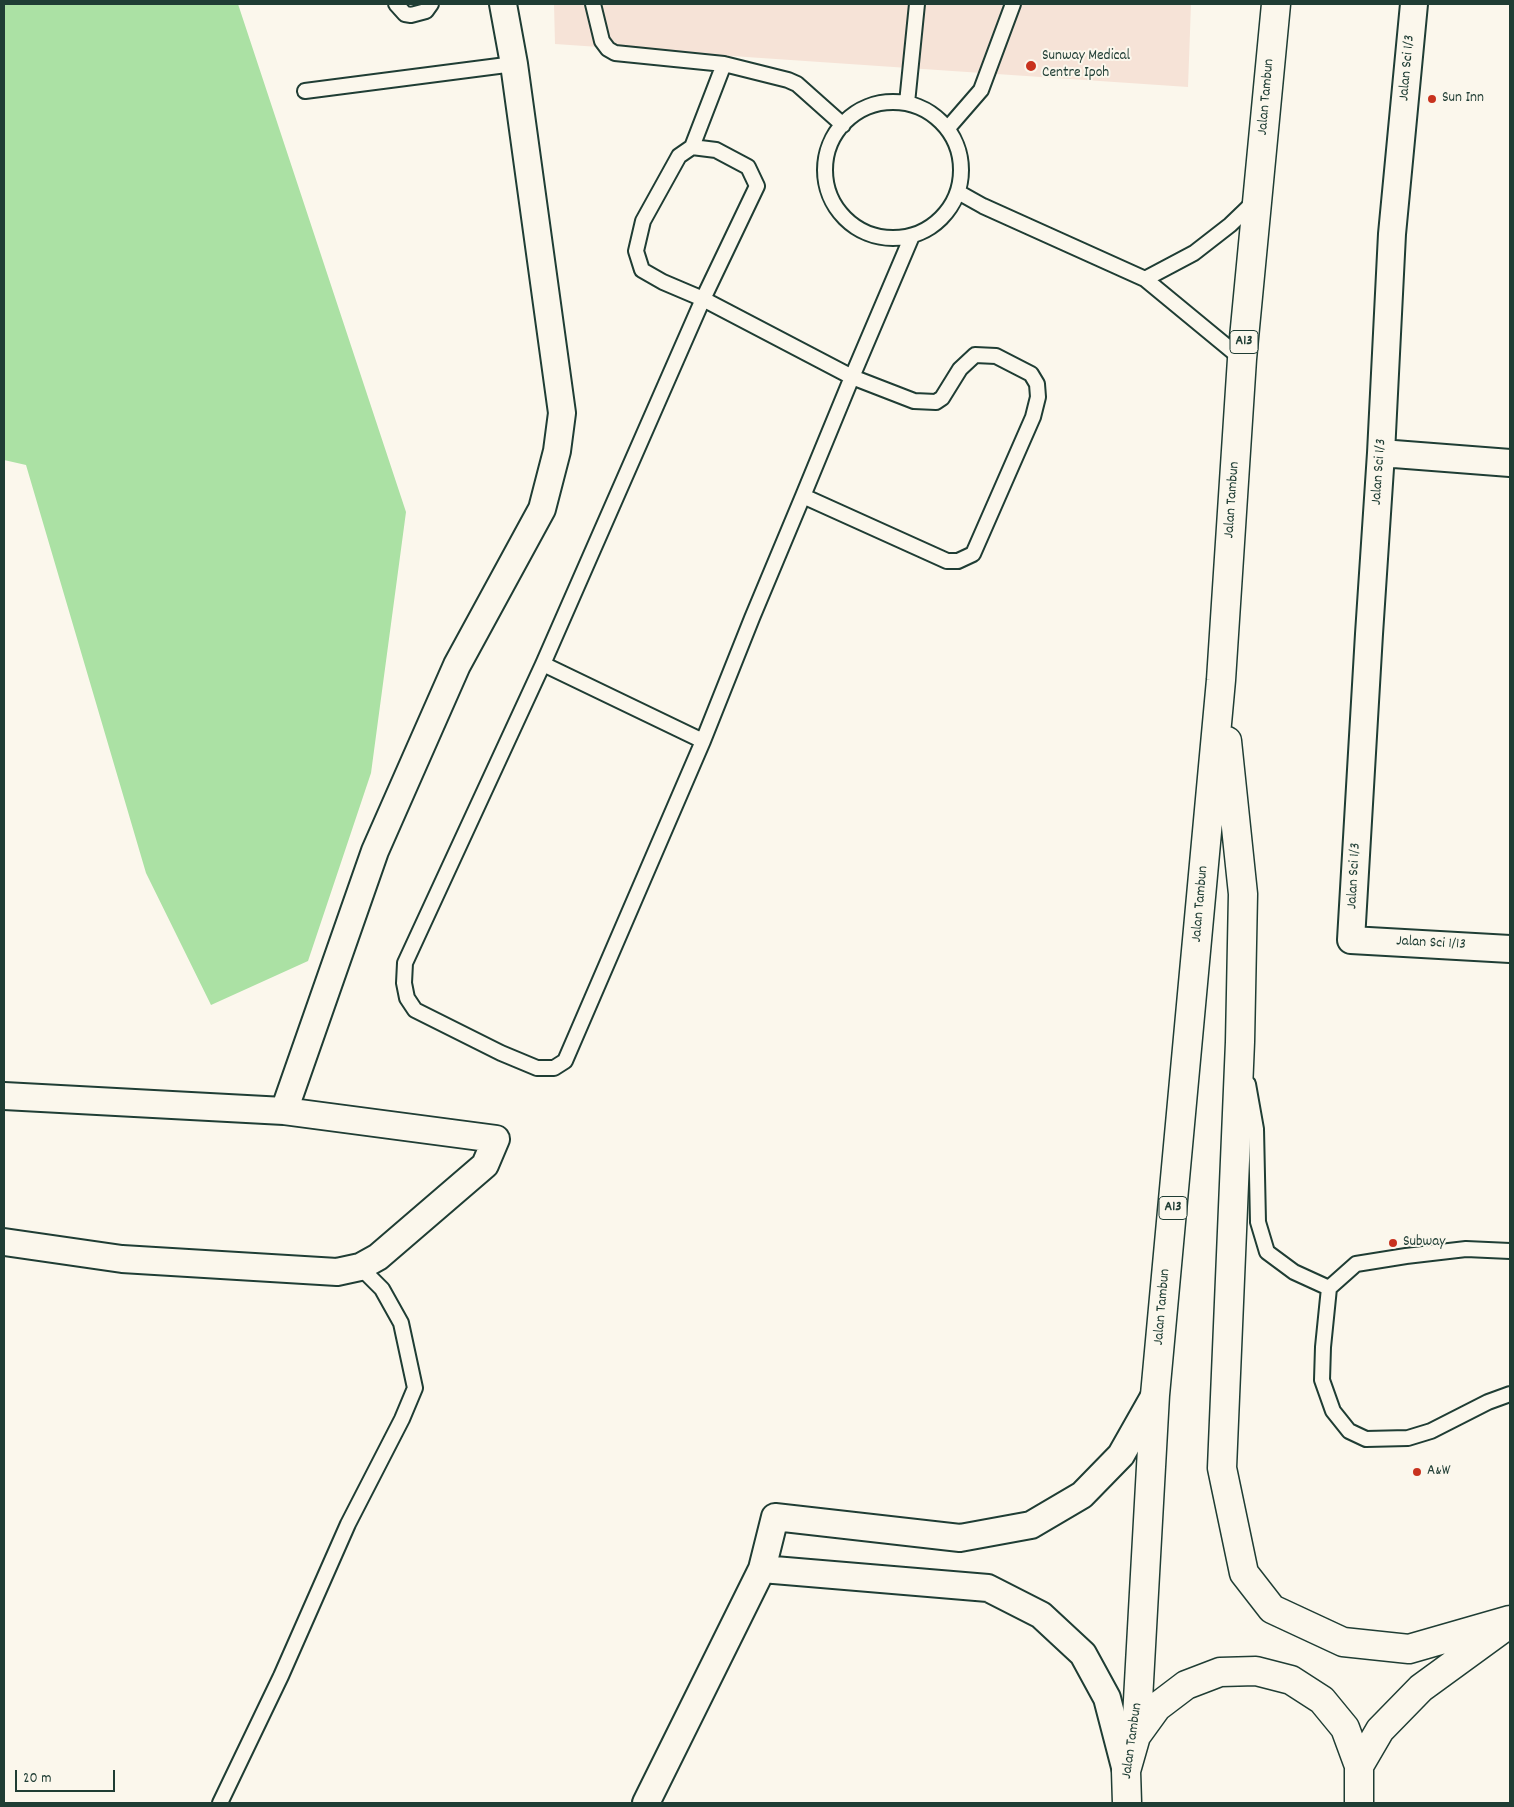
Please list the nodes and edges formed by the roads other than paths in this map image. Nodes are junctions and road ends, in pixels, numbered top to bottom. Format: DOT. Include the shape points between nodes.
graph roads {
  1 [pos="396,4"];
  2 [pos="432,4"];
  3 [pos="502,4"];
  4 [pos="593,4"];
  5 [pos="917,4"];
  6 [pos="1012,4"];
  7 [pos="1276,4"];
  8 [pos="1414,4"];
  9 [pos="514,64"];
  10 [pos="724,64"];
  11 [pos="305,91"];
  12 [pos="907,103"];
  13 [pos="843,125"];
  14 [pos="948,128"];
  15 [pos="692,147"];
  16 [pos="958,192"];
  17 [pos="1257,199"];
  18 [pos="912,236"];
  19 [pos="1145,279"];
  20 [pos="702,299"];
  21 [pos="1242,359"];
  22 [pos="852,377"];
  23 [pos="1381,453"];
  24 [pos="1510,464"];
  25 [pos="802,496"];
  26 [pos="543,664"];
  27 [pos="1221,680"];
  28 [pos="703,741"];
  29 [pos="1351,940"];
  30 [pos="1510,948"];
  31 [pos="1240,1042"];
  32 [pos="4,1096"];
  33 [pos="284,1111"];
  34 [pos="4,1242"];
  35 [pos="1510,1251"];
  36 [pos="360,1267"];
  37 [pos="1329,1288"];
  38 [pos="1510,1394"];
  39 [pos="1155,1396"];
  40 [pos="762,1569"];
  41 [pos="1510,1621"];
  42 [pos="1136,1736"];
  43 [pos="1359,1766"];
  44 [pos="1126,1772"];
  45 [pos="220,1803"];
  46 [pos="646,1803"];
  47 [pos="1127,1803"];
  48 [pos="1359,1803"];
  1 -- 2 [label="lane" via="411,16 426,11"];
  3 -- 9 [label="street"];
  4 -- 10 [label="lane" via="602,41 615,53"];
  5 -- 12 [label="lane"];
  6 -- 14 [label="lane" via="981,90"];
  7 -- 17 [label="main road, Jalan Tambun / A13"];
  8 -- 23 [label="street, Jalan Sci 1/3" via="1392,234"];
  9 -- 11 [label="lane"];
  9 -- 33 [label="street" via="562,413 557,452 542,509 457,666 375,851"];
  10 -- 13 [label="lane" via="797,84"];
  10 -- 15 [label="lane"];
  12 -- 13 [label="lane" via="874,104 859,111"];
  12 -- 14 [label="lane" via="923,108"];
  13 -- 18 [label="lane" via="835,133 824,164 830,197 838,211 850,223 879,237"];
  14 -- 16 [label="lane" via="957,143 961,160"];
  15 -- 20 [label="lane" via="716,150 748,167 757,186"];
  15 -- 20 [label="lane" via="679,156 643,221 636,251 642,270"];
  16 -- 18 [label="lane" via="941,219"];
  16 -- 19 [label="lane"];
  17 -- 19 [label="lane" via="1194,253"];
  17 -- 21 [label="main road, Jalan Tambun / A13"];
  18 -- 22 [label="lane"];
  19 -- 21 [label="lane"];
  20 -- 22 [label="lane"];
  20 -- 26 [label="lane"];
  21 -- 27 [label="main road, Jalan Tambun / A13"];
  22 -- 25 [label="lane"];
  22 -- 25 [label="lane" via="914,401 936,402 960,369 975,355 996,356 1031,374 1037,384 1038,397 1033,416 973,554 958,561 946,561"];
  23 -- 24 [label="street"];
  23 -- 29 [label="street, Jalan Sci 1/3"];
  25 -- 28 [label="lane"];
  26 -- 28 [label="lane"];
  26 -- 28 [label="lane" via="405,963 407,998 415,1010 501,1053 537,1068 554,1068 565,1060"];
  27 -- 31 [label="main road" via="1243,894"];
  27 -- 39 [label="main road, Jalan Tambun / A13"];
  29 -- 30 [label="street, Jalan Sci 1/13"];
  31 -- 37 [label="lane" via="1256,1128 1258,1222 1267,1252 1294,1272"];
  31 -- 41 [label="main road" via="1222,1468 1244,1573 1272,1609 1343,1642 1409,1649"];
  32 -- 33 [label="street"];
  33 -- 36 [label="street" via="496,1139 484,1165 378,1257"];
  34 -- 36 [label="street" via="122,1259 337,1272"];
  35 -- 37 [label="lane" via="1466,1249 1356,1264"];
  36 -- 45 [label="lane" via="382,1289 401,1323 415,1388 348,1524"];
  37 -- 38 [label="lane" via="1322,1380 1333,1411 1349,1431 1366,1439 1408,1438 1431,1431"];
  39 -- 40 [label="street" via="1121,1455 1082,1495 1031,1525 960,1538 775,1517"];
  39 -- 42 [label="main road, Jalan Tambun / A13"];
  40 -- 44 [label="street" via="988,1588 1041,1615 1083,1654 1107,1698"];
  40 -- 46 [label="street"];
  41 -- 43 [label="main road" via="1421,1688 1380,1730"];
  42 -- 43 [label="main road" via="1157,1706 1186,1685 1220,1672 1256,1670 1291,1680 1322,1700 1345,1728"];
  42 -- 44 [label="main road, Jalan Tambun / A13"];
  43 -- 48 [label="main road"];
  44 -- 47 [label="main road, Jalan Tambun / A13"];
}
